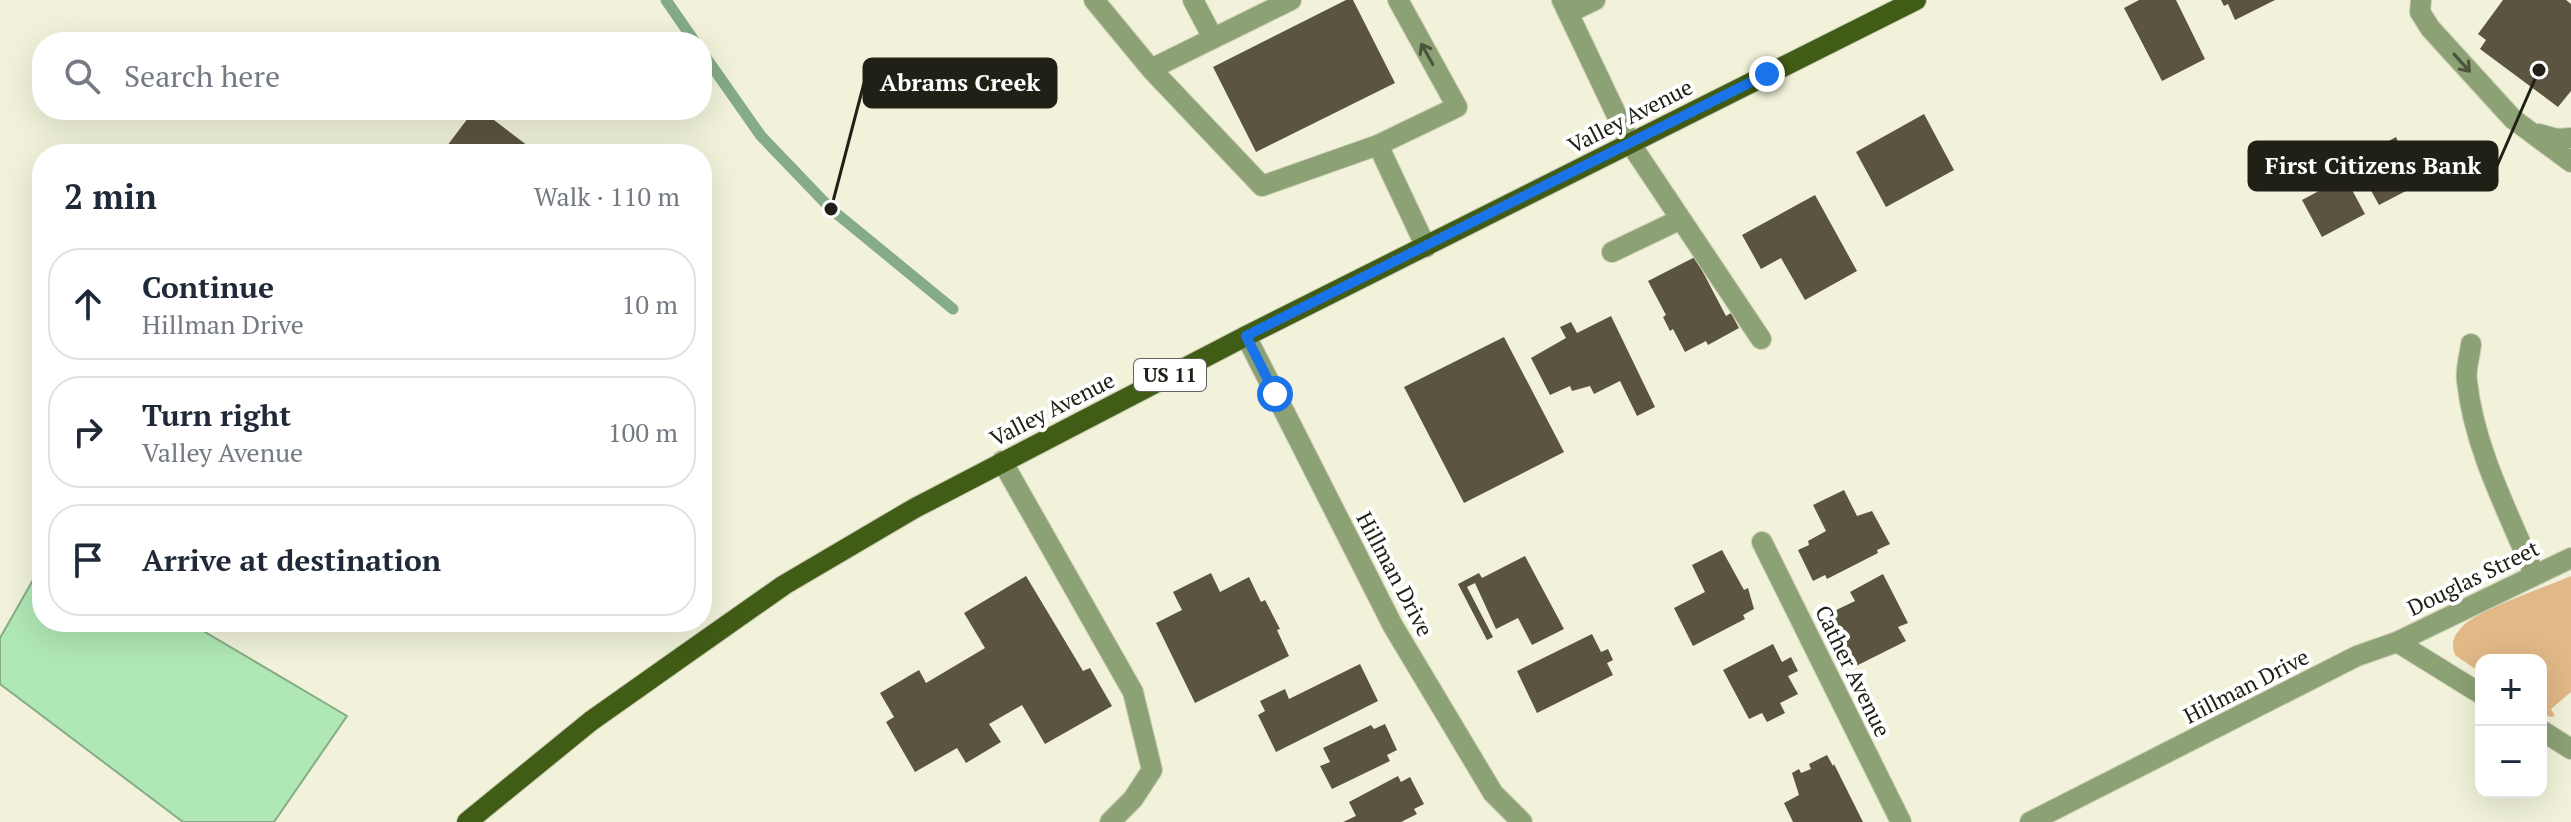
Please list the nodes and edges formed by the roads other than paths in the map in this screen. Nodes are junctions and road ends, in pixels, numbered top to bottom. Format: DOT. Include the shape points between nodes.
graph roads {
  1 [pos="1094,0"];
  2 [pos="1193,0"];
  3 [pos="1291,0"];
  4 [pos="1398,0"];
  5 [pos="1595,0"];
  6 [pos="2421,0"];
  7 [pos="1905,2"];
  8 [pos="1565,7"];
  9 [pos="1213,38"];
  10 [pos="1151,69"];
  11 [pos="2524,127"];
  12 [pos="2571,138"];
  13 [pos="1630,143"];
  14 [pos="1378,145"];
  15 [pos="2571,162"];
  16 [pos="1681,219"];
  17 [pos="1426,247"];
  18 [pos="1612,252"];
  19 [pos="1246,336"];
  20 [pos="1761,339"];
  21 [pos="2471,344"];
  22 [pos="1002,461"];
  23 [pos="1762,542"];
  24 [pos="2571,558"];
  25 [pos="2534,574"];
  26 [pos="2397,642"];
  27 [pos="2475,690"];
  28 [pos="2547,734"];
  29 [pos="2571,749"];
  30 [pos="467,822"];
  31 [pos="1110,822"];
  32 [pos="1522,822"];
  33 [pos="1901,822"];
  34 [pos="2030,822"];
  1 -- 10 [label="street"];
  2 -- 9 [label="street"];
  3 -- 9 [label="street"];
  14 -- 4 [label="street, one-way" via="1457,107"];
  5 -- 8 [label="street"];
  6 -- 11 [label="street, one-way" via="2420,12 2430,28"];
  7 -- 13 [label="main road, Valley Avenue / US 11"];
  8 -- 13 [label="street"];
  9 -- 10 [label="street"];
  10 -- 14 [label="street" via="1262,186"];
  11 -- 12 [label="street" via="2545,137"];
  11 -- 15 [label="street"];
  13 -- 16 [label="street"];
  13 -- 17 [label="main road, Valley Avenue / US 11"];
  14 -- 17 [label="street"];
  16 -- 18 [label="street"];
  16 -- 20 [label="street"];
  17 -- 19 [label="main road, Valley Avenue / US 11"];
  19 -- 22 [label="main road, Valley Avenue / US 11"];
  19 -- 32 [label="street, Hillman Drive" via="1393,626 1493,793"];
  21 -- 25 [label="street" via="2466,378 2473,416"];
  22 -- 30 [label="main road, Valley Avenue / US 11" via="784,585 591,721"];
  22 -- 31 [label="street" via="1133,692 1152,770"];
  23 -- 33 [label="street, Cather Avenue"];
  24 -- 25 [label="street, Douglas Street"];
  25 -- 26 [label="street, Douglas Street"];
  26 -- 27 [label="street"];
  26 -- 34 [label="street, Hillman Drive" via="2357,656"];
  28 -- 29 [label="street"];
}
